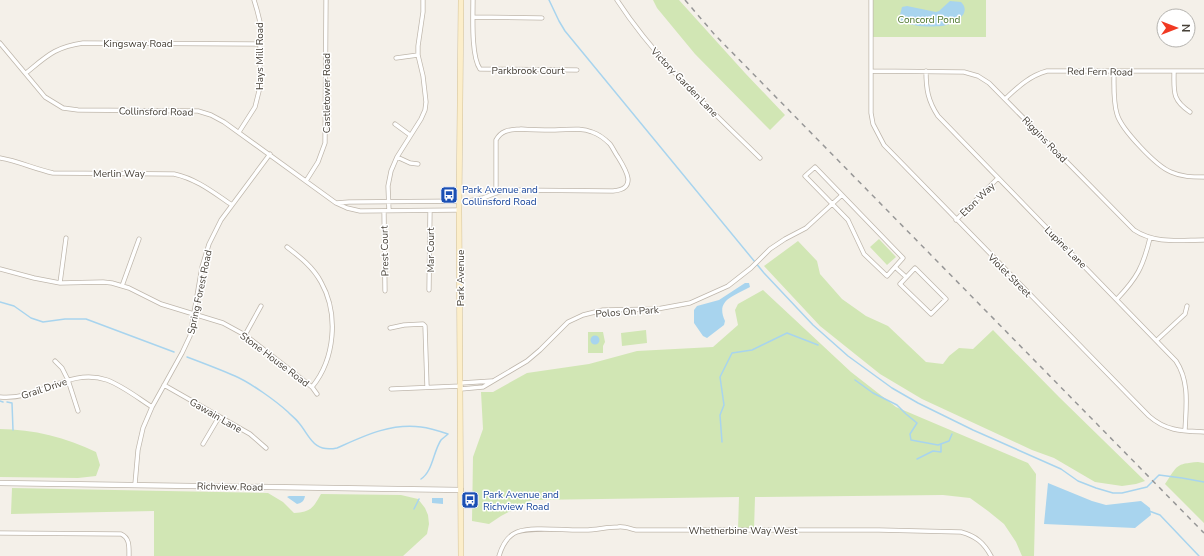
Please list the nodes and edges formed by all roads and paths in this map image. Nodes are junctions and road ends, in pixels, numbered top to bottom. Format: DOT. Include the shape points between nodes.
graph roads {
  1 [pos="254,0"];
  2 [pos="326,0"];
  3 [pos="423,0"];
  4 [pos="461,0"];
  5 [pos="474,0"];
  6 [pos="616,0"];
  7 [pos="871,0"];
  8 [pos="473,17"];
  9 [pos="542,18"];
  10 [pos="0,43"];
  11 [pos="260,44"];
  12 [pos="418,55"];
  13 [pos="396,58"];
  14 [pos="577,70"];
  15 [pos="872,71"];
  16 [pos="926,71"];
  17 [pos="1114,71"];
  18 [pos="1204,71"];
  19 [pos="1174,72"];
  20 [pos="26,73"];
  21 [pos="1005,99"];
  22 [pos="1190,112"];
  23 [pos="395,124"];
  24 [pos="239,132"];
  25 [pos="410,135"];
  26 [pos="270,154"];
  27 [pos="397,157"];
  28 [pos="0,158"];
  29 [pos="760,158"];
  30 [pos="418,164"];
  31 [pos="1204,177"];
  32 [pos="998,178"];
  33 [pos="306,181"];
  34 [pos="496,193"];
  35 [pos="842,195"];
  36 [pos="460,201"];
  37 [pos="388,202"];
  38 [pos="404,202"];
  39 [pos="336,203"];
  40 [pos="832,204"];
  41 [pos="232,205"];
  42 [pos="460,210"];
  43 [pos="384,211"];
  44 [pos="389,211"];
  45 [pos="404,211"];
  46 [pos="430,211"];
  47 [pos="956,220"];
  48 [pos="66,238"];
  49 [pos="1150,238"];
  50 [pos="139,239"];
  51 [pos="1204,240"];
  52 [pos="287,247"];
  53 [pos="895,266"];
  54 [pos="0,269"];
  55 [pos="906,278"];
  56 [pos="60,283"];
  57 [pos="122,286"];
  58 [pos="430,290"];
  59 [pos="385,291"];
  60 [pos="1117,299"];
  61 [pos="261,306"];
  62 [pos="1187,306"];
  63 [pos="194,315"];
  64 [pos="390,328"];
  65 [pos="245,335"];
  66 [pos="1157,340"];
  67 [pos="55,361"];
  68 [pos="68,380"];
  69 [pos="164,385"];
  70 [pos="461,386"];
  71 [pos="312,387"];
  72 [pos="427,387"];
  73 [pos="391,389"];
  74 [pos="317,394"];
  75 [pos="0,397"];
  76 [pos="152,407"];
  77 [pos="78,411"];
  78 [pos="219,417"];
  79 [pos="1185,431"];
  80 [pos="1204,432"];
  81 [pos="203,444"];
  82 [pos="266,448"];
  83 [pos="0,483"];
  84 [pos="136,484"];
  85 [pos="460,490"];
  86 [pos="0,534"];
  87 [pos="129,556"];
  88 [pos="461,556"];
  89 [pos="499,556"];
  90 [pos="991,556"];
  1 -- 11 [label="street, Hays Mill Road" via="260,22"];
  2 -- 33 [label="street, Castletower Road" via="325,143 318,162"];
  3 -- 12 [label="street"];
  4 -- 36 [label="main road, Park Avenue"];
  5 -- 8 [label="street"];
  6 -- 29 [label="street, Victory Garden Lane" via="656,52"];
  7 -- 15 [label="street, Violet Street"];
  8 -- 9 [label="street"];
  8 -- 14 [label="street, Parkbrook Court" via="474,45 480,70"];
  10 -- 20 [label="street, Collinsford Road"];
  11 -- 20 [label="street, Kingsway Road" via="83,43 52,52"];
  11 -- 24 [label="street, Hays Mill Road" via="259,94"];
  12 -- 13 [label="street"];
  12 -- 25 [label="street" via="426,102 421,119"];
  15 -- 16 [label="street, Riggins Road"];
  15 -- 47 [label="street, Violet Street" via="871,113 877,134 884,145"];
  16 -- 21 [label="street, Riggins Road" via="964,72 978,76"];
  16 -- 32 [label="street, Lupine Lane" via="927,96 932,108"];
  17 -- 19 [label="street, Red Fern Road"];
  17 -- 21 [label="street, Red Fern Road" via="1054,71 1038,74 1023,82"];
  17 -- 31 [label="street" via="1115,108 1119,121 1127,132 1166,170 1180,176"];
  18 -- 19 [label="street, Red Fern Road"];
  19 -- 22 [label="street" via="1176,99"];
  20 -- 24 [label="street, Collinsford Road" via="45,97 62,108 198,111 211,114"];
  21 -- 49 [label="street, Riggins Road" via="1128,224"];
  23 -- 25 [label="street"];
  24 -- 26 [label="street, Collinsford Road"];
  25 -- 27 [label="street"];
  26 -- 33 [label="street, Collinsford Road"];
  26 -- 41 [label="street, Spring Forest Road"];
  27 -- 30 [label="street"];
  27 -- 37 [label="street" via="389,177"];
  28 -- 41 [label="street, Merlin Way" via="53,173 185,176"];
  32 -- 47 [label="street, Eton Way"];
  32 -- 60 [label="street, Lupine Lane"];
  33 -- 39 [label="street, Collinsford Road"];
  34 -- 34 [label="street" via="508,190 616,191 626,186 628,178 610,144 593,132 573,129 508,130 496,140"];
  34 -- 36 [label="street" via="483,198"];
  35 -- 40 [label="street, Polos On Park"];
  35 -- 40 [label="street" via="815,167 805,176"];
  35 -- 53 [label="street" via="903,258"];
  36 -- 38 [label="street"];
  36 -- 42 [label="main road, Park Avenue"];
  37 -- 38 [label="street"];
  37 -- 39 [label="street"];
  37 -- 44 [label="street"];
  38 -- 45 [label="street"];
  39 -- 43 [label="street, Collinsford Road" via="360,211"];
  40 -- 53 [label="street" via="848,220 864,254 886,276"];
  40 -- 70 [label="street, Polos On Park" via="806,228 778,243 728,286 690,303 657,309 603,310 583,315 565,325 527,361 494,381"];
  41 -- 63 [label="street, Spring Forest Road" via="209,244 202,267"];
  42 -- 46 [label="street, Collinsford Road"];
  42 -- 70 [label="main road, Park Avenue"];
  43 -- 44 [label="street, Collinsford Road"];
  43 -- 59 [label="street, Prest Court"];
  44 -- 45 [label="street, Collinsford Road"];
  45 -- 46 [label="street, Collinsford Road"];
  46 -- 58 [label="street, Mar Court"];
  47 -- 79 [label="street, Violet Street" via="1149,416 1166,427"];
  48 -- 56 [label="street"];
  49 -- 51 [label="street, Riggins Road"];
  49 -- 60 [label="street" via="1142,266"];
  50 -- 57 [label="street"];
  52 -- 71 [label="street" via="314,271 330,307 329,355"];
  53 -- 55 [label="street"];
  54 -- 56 [label="street, Stone House Road"];
  55 -- 55 [label="street" via="900,284 931,314 946,299 915,268"];
  56 -- 57 [label="street, Stone House Road" via="103,282"];
  57 -- 63 [label="street, Stone House Road" via="161,304"];
  60 -- 66 [label="street, Lupine Lane"];
  61 -- 65 [label="street"];
  62 -- 66 [label="street" via="1185,314"];
  63 -- 65 [label="street, Stone House Road" via="223,324"];
  63 -- 69 [label="street, Spring Forest Road" via="190,336"];
  64 -- 72 [label="street" via="404,325 425,326"];
  65 -- 71 [label="street, Stone House Road"];
  66 -- 79 [label="street, Lupine Lane" via="1176,361 1184,377"];
  67 -- 68 [label="street"];
  68 -- 75 [label="street, Grail Drive" via="26,396"];
  68 -- 76 [label="street, Grail Drive" via="87,377 107,380"];
  68 -- 77 [label="street"];
  69 -- 76 [label="street, Spring Forest Road"];
  69 -- 78 [label="street, Gawain Lane"];
  70 -- 72 [label="street, Polos On Park"];
  70 -- 85 [label="main road, Park Avenue"];
  71 -- 74 [label="street, Stone House Road"];
  72 -- 73 [label="street, Polos On Park"];
  76 -- 84 [label="street, Spring Forest Road" via="140,439"];
  78 -- 81 [label="street"];
  78 -- 82 [label="street, Gawain Lane" via="250,434"];
  79 -- 80 [label="street, Violet Street"];
  83 -- 84 [label="street, Richview Road"];
  84 -- 85 [label="street, Richview Road"];
  85 -- 88 [label="main road, Park Avenue"];
  86 -- 87 [label="street" via="117,534 126,537 129,543"];
  89 -- 90 [label="street, Whetherbine Way West" via="507,540 522,531 618,527 636,530 961,532 978,539"];
}
